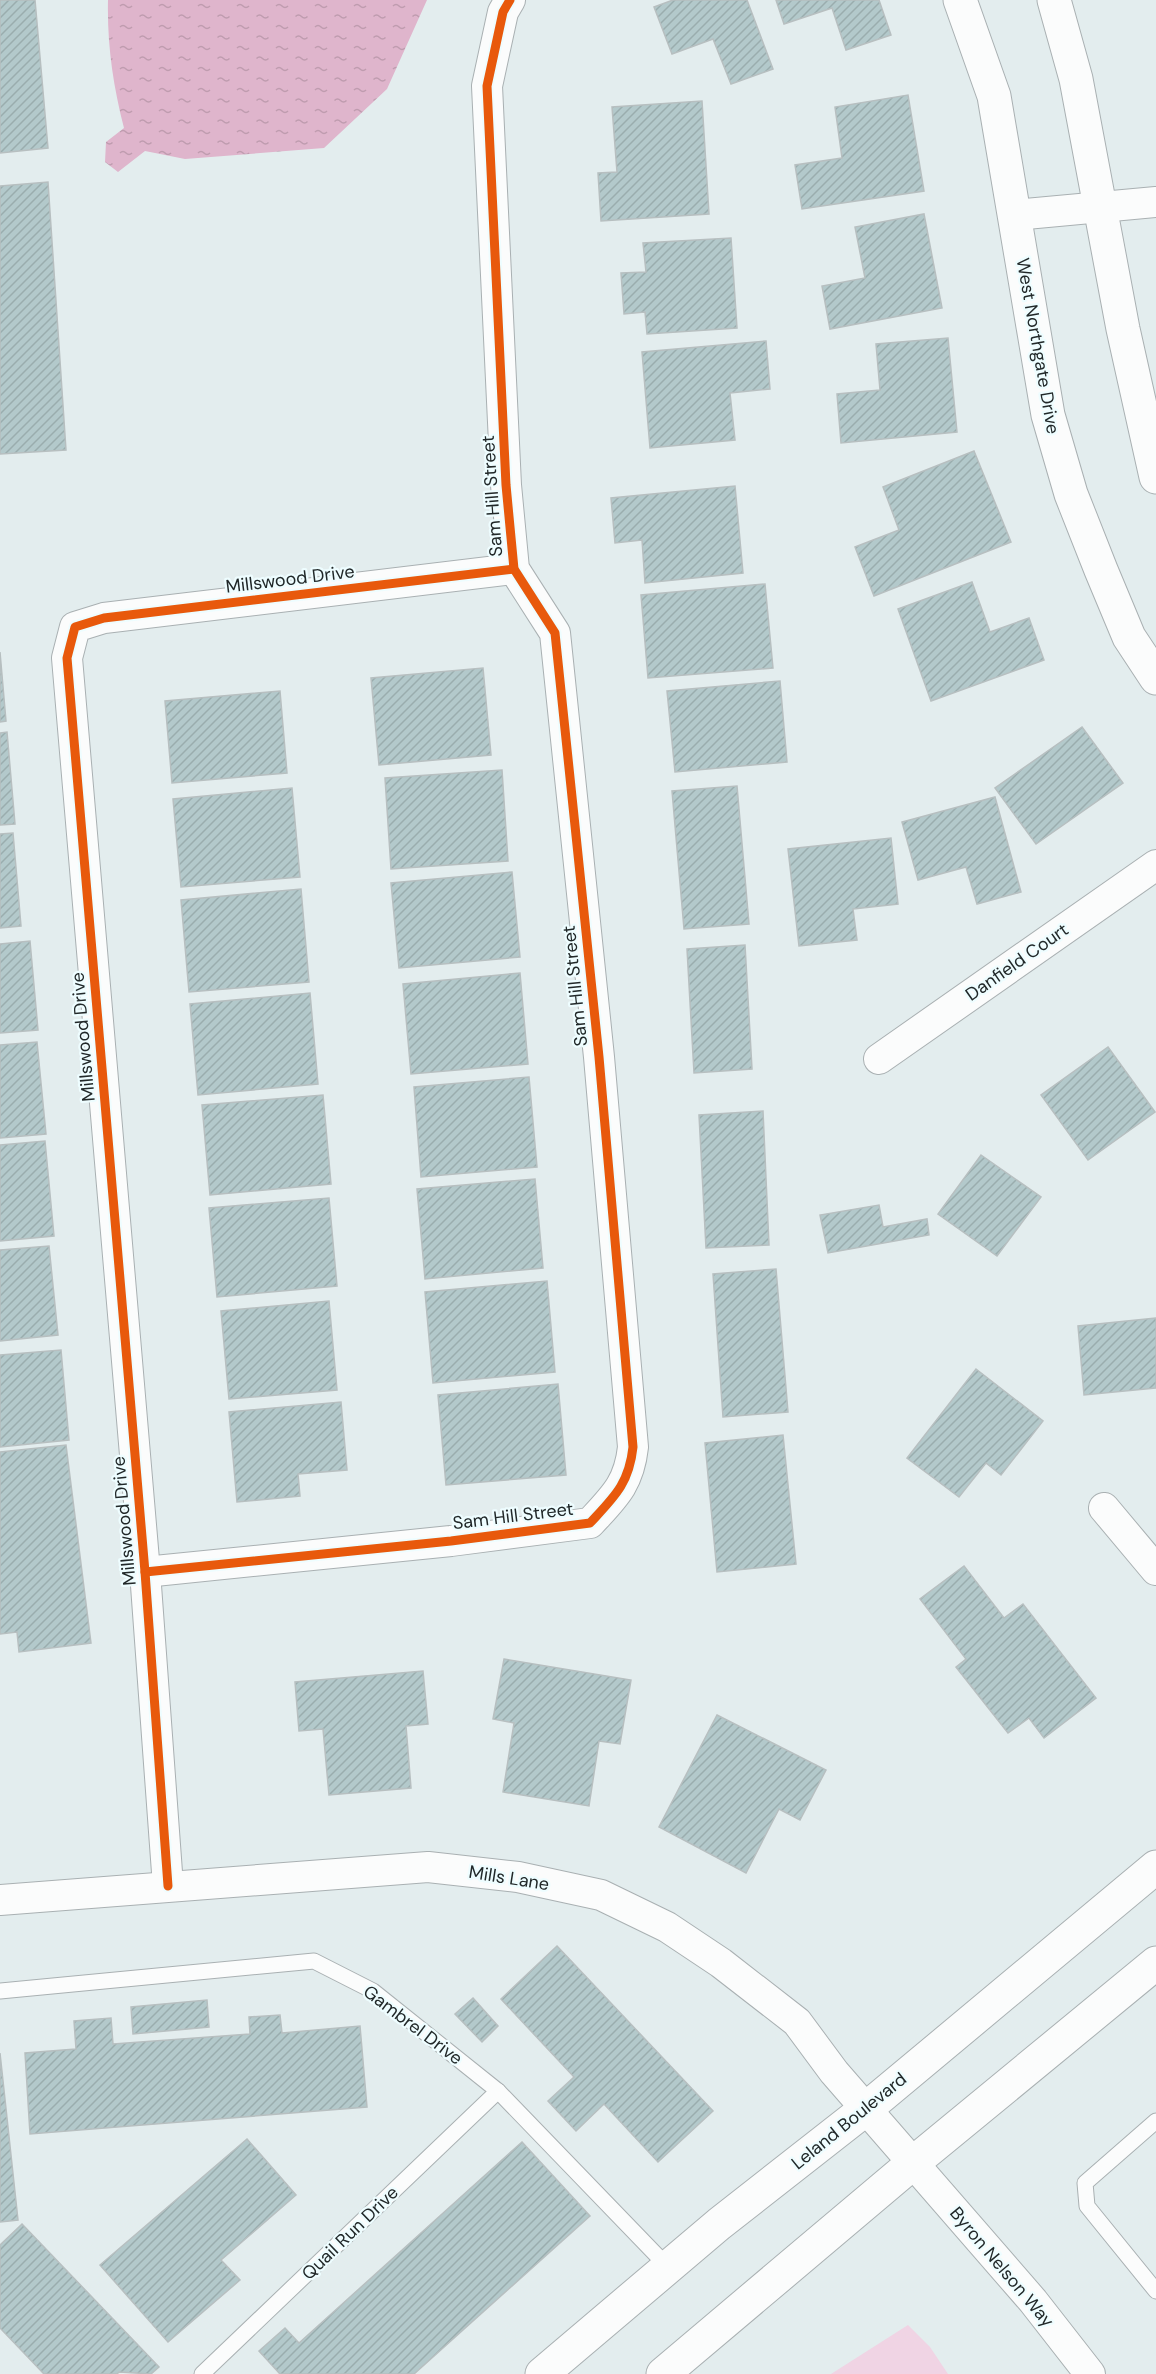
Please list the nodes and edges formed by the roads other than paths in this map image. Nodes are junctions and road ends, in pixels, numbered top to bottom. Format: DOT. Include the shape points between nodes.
graph roads {
  1 [pos="510,0"];
  2 [pos="960,0"];
  3 [pos="1054,0"];
  4 [pos="1156,202"];
  5 [pos="1100,207"];
  6 [pos="1015,215"];
  7 [pos="1156,477"];
  8 [pos="514,569"];
  9 [pos="1156,678"];
  10 [pos="1156,865"];
  11 [pos="879,1059"];
  12 [pos="1104,1508"];
  13 [pos="1156,1570"];
  14 [pos="145,1572"];
  15 [pos="1156,1867"];
  16 [pos="168,1886"];
  17 [pos="0,1900"];
  18 [pos="1156,1963"];
  19 [pos="0,1990"];
  20 [pos="498,2091"];
  21 [pos="867,2108"];
  22 [pos="1156,2121"];
  23 [pos="913,2163"];
  24 [pos="668,2266"];
  25 [pos="1156,2291"];
  26 [pos="202,2374"];
  27 [pos="542,2374"];
  28 [pos="663,2374"];
  29 [pos="1090,2374"];
  1 -- 8 [label="street, Sam Hill Street" via="503,12 487,86 506,486"];
  2 -- 6 [label="street, West Northgate Drive" via="994,96"];
  3 -- 5 [label="street" via="1076,79"];
  4 -- 5 [label="street"];
  5 -- 6 [label="street"];
  5 -- 7 [label="street"];
  6 -- 9 [label="street, West Northgate Drive" via="1048,415 1071,494 1130,637"];
  8 -- 14 [label="street, Millswood Drive" via="104,618 75,627 67,658"];
  8 -- 14 [label="street, Sam Hill Street" via="555,633 599,1057 633,1447 623,1487 590,1523"];
  10 -- 11 [label="street, Danfield Court"];
  12 -- 13 [label="street"];
  14 -- 16 [label="street, Millswood Drive"];
  15 -- 21 [label="street, Leland Boulevard"];
  16 -- 17 [label="street, Mills Lane"];
  16 -- 21 [label="street, Mills Lane" via="428,1867 518,1877 601,1895 667,1927 797,2022"];
  18 -- 23 [label="street"];
  19 -- 20 [label="lane, Gambrel Drive" via="314,1961 373,1991"];
  20 -- 24 [label="lane, Gambrel Drive"];
  20 -- 26 [label="lane, Quail Run Drive"];
  21 -- 23 [label="street, Mills Lane"];
  21 -- 24 [label="street, Leland Boulevard"];
  22 -- 25 [label="lane" via="1085,2183 1088,2206"];
  23 -- 28 [label="street"];
  23 -- 29 [label="street, Byron Nelson Way" via="1033,2301"];
  24 -- 27 [label="street, Leland Boulevard"];
}
